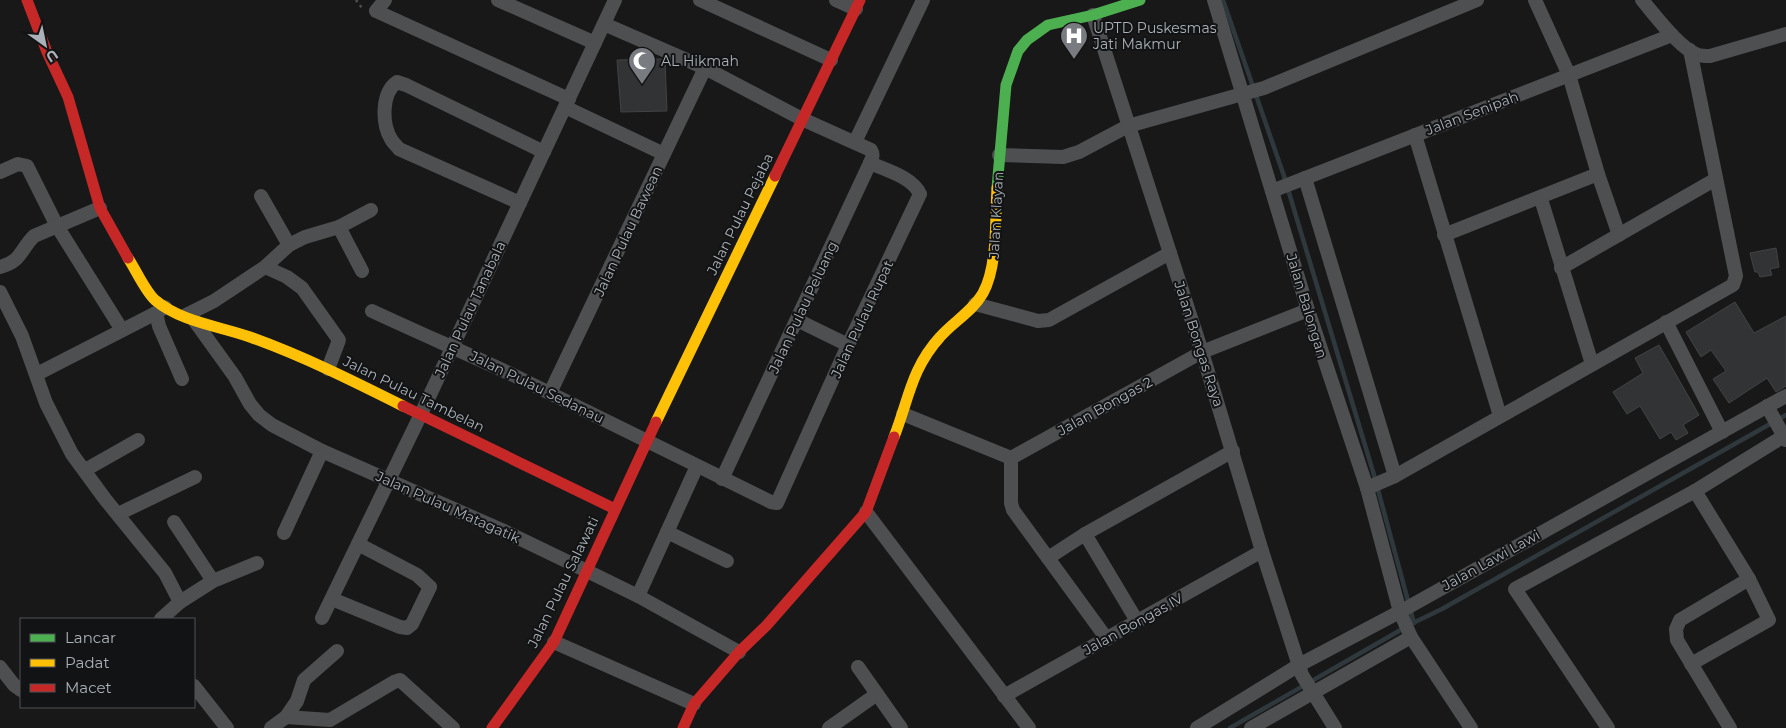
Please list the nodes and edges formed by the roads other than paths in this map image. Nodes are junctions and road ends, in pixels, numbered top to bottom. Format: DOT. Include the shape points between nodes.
graph roads {
  1 [pos="26,0"];
  2 [pos="385,0"];
  3 [pos="498,0"];
  4 [pos="615,0"];
  5 [pos="700,0"];
  6 [pos="836,0"];
  7 [pos="923,0"];
  8 [pos="1140,0"];
  9 [pos="1214,0"];
  10 [pos="1477,0"];
  11 [pos="1536,0"];
  12 [pos="1642,0"];
  13 [pos="858,4"];
  14 [pos="1092,14"];
  15 [pos="604,24"];
  16 [pos="1786,34"];
  17 [pos="1672,35"];
  18 [pos="595,43"];
  19 [pos="1690,50"];
  20 [pos="831,60"];
  21 [pos="705,68"];
  22 [pos="1569,75"];
  23 [pos="1246,93"];
  24 [pos="567,103"];
  25 [pos="802,119"];
  26 [pos="1128,126"];
  27 [pos="1415,135"];
  28 [pos="855,142"];
  29 [pos="544,152"];
  30 [pos="664,154"];
  31 [pos="999,155"];
  32 [pos="870,163"];
  33 [pos="0,172"];
  34 [pos="1598,174"];
  35 [pos="1303,179"];
  36 [pos="1716,179"];
  37 [pos="1277,190"];
  38 [pos="261,196"];
  39 [pos="1540,198"];
  40 [pos="520,203"];
  41 [pos="100,208"];
  42 [pos="371,210"];
  43 [pos="57,226"];
  44 [pos="339,227"];
  45 [pos="1444,235"];
  46 [pos="1619,235"];
  47 [pos="289,245"];
  48 [pos="1170,253"];
  49 [pos="0,266"];
  50 [pos="265,267"];
  51 [pos="1561,268"];
  52 [pos="362,271"];
  53 [pos="0,292"];
  54 [pos="975,304"];
  55 [pos="161,310"];
  56 [pos="1308,310"];
  57 [pos="372,311"];
  58 [pos="190,318"];
  59 [pos="798,320"];
  60 [pos="1666,322"];
  61 [pos="122,330"];
  62 [pos="848,345"];
  63 [pos="452,347"];
  64 [pos="1202,352"];
  65 [pos="1592,364"];
  66 [pos="328,369"];
  67 [pos="37,374"];
  68 [pos="182,379"];
  69 [pos="550,393"];
  70 [pos="1786,396"];
  71 [pos="421,414"];
  72 [pos="903,414"];
  73 [pos="1500,416"];
  74 [pos="1777,424"];
  75 [pos="1722,432"];
  76 [pos="138,440"];
  77 [pos="647,440"];
  78 [pos="322,451"];
  79 [pos="1233,451"];
  80 [pos="1012,458"];
  81 [pos="697,466"];
  82 [pos="85,470"];
  83 [pos="195,478"];
  84 [pos="722,478"];
  85 [pos="1390,478"];
  86 [pos="388,480"];
  87 [pos="1370,487"];
  88 [pos="1695,491"];
  89 [pos="779,499"];
  90 [pos="615,509"];
  91 [pos="866,512"];
  92 [pos="118,514"];
  93 [pos="174,522"];
  94 [pos="667,532"];
  95 [pos="284,533"];
  96 [pos="1085,534"];
  97 [pos="358,544"];
  98 [pos="1262,551"];
  99 [pos="1048,558"];
  100 [pos="727,561"];
  101 [pos="257,563"];
  102 [pos="587,571"];
  103 [pos="1749,580"];
  104 [pos="214,581"];
  105 [pos="638,596"];
  106 [pos="332,599"];
  107 [pos="180,602"];
  108 [pos="162,618"];
  109 [pos="322,618"];
  110 [pos="1138,621"];
  111 [pos="1406,622"];
  112 [pos="1107,639"];
  113 [pos="554,642"];
  114 [pos="337,651"];
  115 [pos="739,652"];
  116 [pos="1690,664"];
  117 [pos="0,667"];
  118 [pos="858,667"];
  119 [pos="1306,680"];
  120 [pos="195,687"];
  121 [pos="20,689"];
  122 [pos="877,694"];
  123 [pos="1004,696"];
  124 [pos="694,704"];
  125 [pos="286,717"];
  126 [pos="449,724"];
  127 [pos="1201,727"];
  128 [pos="227,728"];
  129 [pos="271,728"];
  130 [pos="432,728"];
  131 [pos="492,728"];
  132 [pos="683,728"];
  133 [pos="829,728"];
  134 [pos="901,728"];
  135 [pos="1029,728"];
  136 [pos="1251,728"];
  137 [pos="1335,728"];
  138 [pos="1471,728"];
  139 [pos="1608,728"];
  140 [pos="1730,728"];
  1 -- 41 [label="street" via="68,96"];
  2 -- 24 [label="street" via="376,10"];
  3 -- 18 [label="street"];
  4 -- 15 [label="street, Jalan Pulau Tanabala"];
  5 -- 20 [label="street"];
  6 -- 13 [label="street"];
  7 -- 28 [label="street"];
  8 -- 14 [label="street, Jalan Klayan"];
  9 -- 23 [label="street, Jalan Balongan"];
  10 -- 23 [label="street"];
  11 -- 22 [label="street"];
  12 -- 17 [label="street"];
  13 -- 20 [label="street, Jalan Pulau Pejaba"];
  14 -- 26 [label="street, Jalan Bongas Raya"];
  14 -- 31 [label="street, Jalan Klayan" via="1048,25 1018,51 1006,85"];
  15 -- 18 [label="street, Jalan Pulau Tanabala"];
  15 -- 21 [label="street"];
  16 -- 19 [label="street" via="1710,56"];
  17 -- 19 [label="street"];
  17 -- 22 [label="street, Jalan Senipah"];
  18 -- 24 [label="street, Jalan Pulau Tanabala"];
  19 -- 36 [label="street"];
  20 -- 25 [label="street, Jalan Pulau Pejaba"];
  21 -- 25 [label="street"];
  21 -- 30 [label="street, Jalan Pulau Bawean"];
  22 -- 27 [label="street, Jalan Senipah"];
  22 -- 34 [label="street"];
  23 -- 26 [label="street"];
  23 -- 37 [label="street, Jalan Balongan"];
  24 -- 29 [label="street, Jalan Pulau Tanabala"];
  24 -- 30 [label="street"];
  25 -- 28 [label="street"];
  25 -- 77 [label="street, Jalan Pulau Pejaba"];
  26 -- 31 [label="street" via="1063,157"];
  26 -- 48 [label="street, Jalan Bongas Raya"];
  27 -- 35 [label="street, Jalan Senipah"];
  27 -- 45 [label="street"];
  28 -- 32 [label="street" via="871,150"];
  29 -- 40 [label="street, Jalan Pulau Tanabala"];
  29 -- 40 [label="street" via="406,85 397,82 391,86 385,104 386,126 399,149"];
  30 -- 69 [label="street, Jalan Pulau Bawean"];
  31 -- 54 [label="street, Jalan Klayan" via="992,268 983,293"];
  32 -- 59 [label="street, Jalan Pulau Peluang"];
  32 -- 62 [label="street, Jalan Pulau Rupat" via="909,181 920,194"];
  33 -- 43 [label="street" via="18,164 27,166"];
  34 -- 39 [label="street"];
  34 -- 46 [label="street"];
  35 -- 37 [label="street, Jalan Senipah"];
  35 -- 85 [label="street"];
  36 -- 46 [label="street"];
  36 -- 60 [label="street" via="1736,276 1733,285"];
  37 -- 56 [label="street, Jalan Balongan"];
  38 -- 47 [label="street"];
  39 -- 45 [label="street"];
  39 -- 51 [label="street"];
  40 -- 63 [label="street, Jalan Pulau Tanabala"];
  41 -- 43 [label="street"];
  41 -- 55 [label="street"];
  42 -- 44 [label="street"];
  43 -- 49 [label="street" via="34,236 19,257"];
  43 -- 61 [label="street"];
  44 -- 47 [label="street"];
  44 -- 52 [label="street"];
  45 -- 73 [label="street"];
  46 -- 51 [label="street"];
  47 -- 50 [label="street"];
  48 -- 54 [label="street" via="1049,320 1038,321"];
  48 -- 64 [label="street, Jalan Bongas Raya"];
  50 -- 58 [label="street"];
  50 -- 66 [label="street" via="302,288 339,340"];
  51 -- 65 [label="street"];
  53 -- 67 [label="street"];
  54 -- 72 [label="street, Jalan Klayan" via="940,337 921,362 911,382"];
  55 -- 58 [label="street, Jalan Pulau Tambelan"];
  55 -- 61 [label="street"];
  55 -- 68 [label="street" via="159,326"];
  56 -- 64 [label="street, Jalan Bongas 2"];
  56 -- 87 [label="street, Jalan Balongan"];
  57 -- 63 [label="street, Jalan Pulau Sedanau"];
  58 -- 66 [label="street, Jalan Pulau Tambelan" via="250,337"];
  58 -- 78 [label="street, Jalan Pulau Matagatik" via="259,415"];
  59 -- 62 [label="street"];
  59 -- 84 [label="street, Jalan Pulau Peluang"];
  60 -- 65 [label="street"];
  60 -- 75 [label="street"];
  61 -- 67 [label="street"];
  62 -- 89 [label="street, Jalan Pulau Rupat"];
  63 -- 69 [label="street, Jalan Pulau Sedanau"];
  63 -- 71 [label="street, Jalan Pulau Tanabala"];
  64 -- 79 [label="street, Jalan Bongas Raya"];
  64 -- 80 [label="street, Jalan Bongas 2"];
  65 -- 73 [label="street"];
  66 -- 71 [label="street, Jalan Pulau Tambelan"];
  67 -- 82 [label="street" via="56,425"];
  69 -- 77 [label="street, Jalan Pulau Sedanau"];
  70 -- 74 [label="street, Jalan Lawi Lawi"];
  71 -- 86 [label="street, Jalan Pulau Tanabala"];
  71 -- 90 [label="street, Jalan Pulau Tambelan"];
  72 -- 80 [label="street"];
  72 -- 91 [label="street, Jalan Klayan"];
  73 -- 85 [label="street"];
  74 -- 75 [label="street, Jalan Lawi Lawi"];
  74 -- 88 [label="street"];
  75 -- 111 [label="street, Jalan Lawi Lawi" via="1419,602"];
  76 -- 82 [label="street"];
  77 -- 81 [label="street, Jalan Pulau Sedanau"];
  77 -- 90 [label="street, Jalan Pulau Salawati"];
  78 -- 86 [label="street, Jalan Pulau Matagatik"];
  78 -- 95 [label="street"];
  79 -- 96 [label="street"];
  79 -- 98 [label="street, Jalan Bongas Raya"];
  80 -- 99 [label="street" via="1013,510"];
  81 -- 84 [label="street, Jalan Pulau Sedanau"];
  81 -- 94 [label="street"];
  82 -- 92 [label="street"];
  83 -- 92 [label="street"];
  84 -- 89 [label="street, Jalan Pulau Sedanau" via="771,502 777,503"];
  85 -- 87 [label="street"];
  86 -- 97 [label="street, Jalan Pulau Tanabala"];
  86 -- 102 [label="street, Jalan Pulau Matagatik"];
  87 -- 111 [label="street, Jalan Balongan"];
  88 -- 103 [label="street"];
  88 -- 139 [label="street" via="1515,589"];
  90 -- 102 [label="street, Jalan Pulau Salawati"];
  91 -- 115 [label="street, Jalan Klayan" via="766,626"];
  91 -- 123 [label="street"];
  92 -- 107 [label="street" via="165,573"];
  93 -- 104 [label="street"];
  94 -- 100 [label="street"];
  94 -- 105 [label="street"];
  96 -- 99 [label="street"];
  96 -- 110 [label="street"];
  97 -- 106 [label="street, Jalan Pulau Tanabala"];
  97 -- 106 [label="street" via="417,575 430,587 407,628"];
  98 -- 110 [label="street, Jalan Bongas IV"];
  98 -- 119 [label="street, Jalan Bongas Raya"];
  99 -- 112 [label="street"];
  101 -- 104 [label="street"];
  102 -- 105 [label="street, Jalan Pulau Matagatik"];
  102 -- 113 [label="street, Jalan Pulau Salawati"];
  103 -- 116 [label="street" via="1680,620 1676,628 1677,640"];
  103 -- 116 [label="street" via="1769,620"];
  104 -- 107 [label="street"];
  105 -- 115 [label="street, Jalan Pulau Matagatik"];
  106 -- 109 [label="street, Jalan Pulau Tanabala"];
  107 -- 108 [label="street"];
  110 -- 112 [label="street, Jalan Bongas IV"];
  111 -- 119 [label="street, Jalan Lawi Lawi"];
  111 -- 119 [label="street"];
  111 -- 138 [label="street, Jalan Balongan"];
  112 -- 123 [label="street, Jalan Bongas IV"];
  113 -- 124 [label="street"];
  113 -- 131 [label="street, Jalan Pulau Salawati"];
  114 -- 125 [label="street" via="304,680 298,701"];
  115 -- 124 [label="street, Jalan Klayan"];
  116 -- 140 [label="street"];
  117 -- 121 [label="street"];
  118 -- 122 [label="street"];
  119 -- 127 [label="street, Jalan Lawi Lawi"];
  119 -- 136 [label="street"];
  119 -- 137 [label="street, Jalan Bongas Raya"];
  120 -- 128 [label="street"];
  122 -- 133 [label="street"];
  122 -- 134 [label="street"];
  123 -- 135 [label="street"];
  124 -- 132 [label="street, Jalan Klayan"];
  125 -- 126 [label="street" via="330,720 400,680"];
  125 -- 129 [label="street"];
  126 -- 130 [label="street"];
}
